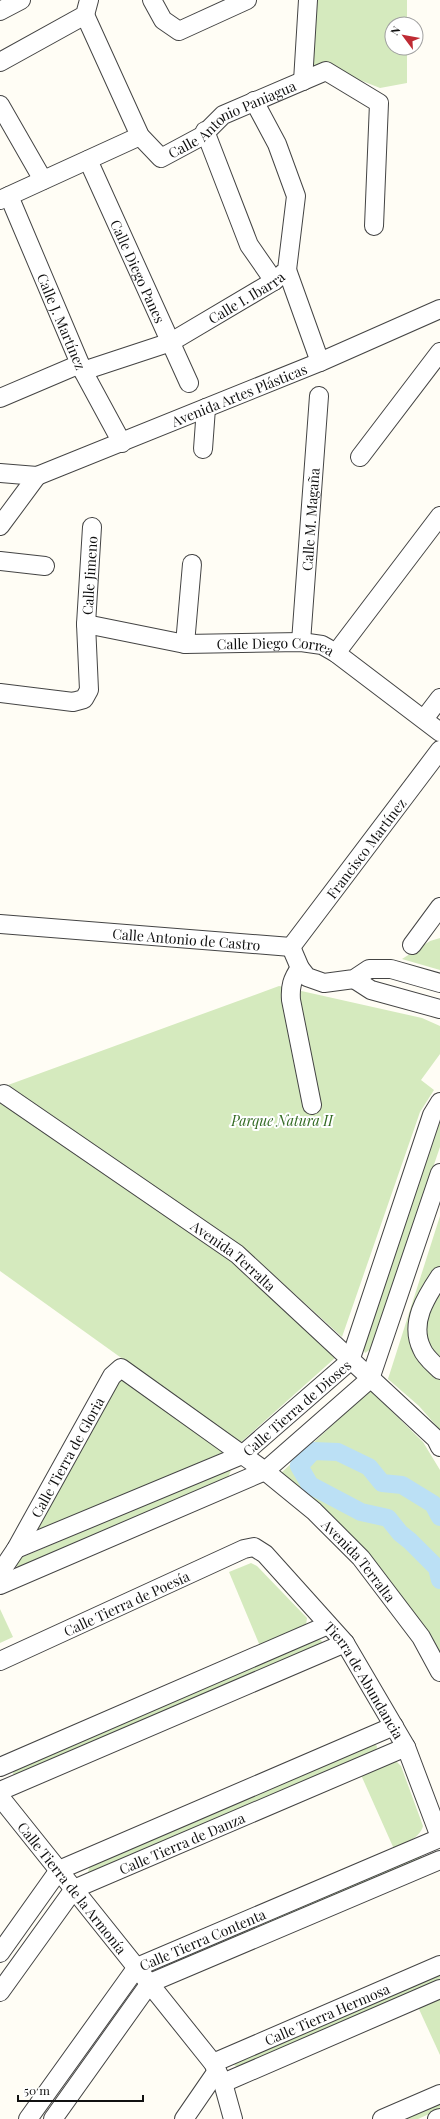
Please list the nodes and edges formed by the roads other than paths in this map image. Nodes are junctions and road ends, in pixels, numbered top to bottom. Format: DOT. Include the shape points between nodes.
graph roads {
  1 [pos="21,0"];
  2 [pos="152,0"];
  3 [pos="247,0"];
  4 [pos="308,0"];
  5 [pos="87,8"];
  6 [pos="0,11"];
  7 [pos="0,62"];
  8 [pos="303,81"];
  9 [pos="254,101"];
  10 [pos="0,105"];
  11 [pos="204,134"];
  12 [pos="140,136"];
  13 [pos="88,160"];
  14 [pos="43,180"];
  15 [pos="4,198"];
  16 [pos="374,226"];
  17 [pos="281,275"];
  18 [pos="440,310"];
  19 [pos="171,342"];
  20 [pos="440,352"];
  21 [pos="320,362"];
  22 [pos="82,368"];
  23 [pos="189,383"];
  24 [pos="319,396"];
  25 [pos="0,398"];
  26 [pos="206,408"];
  27 [pos="122,442"];
  28 [pos="202,449"];
  29 [pos="360,457"];
  30 [pos="0,473"];
  31 [pos="37,476"];
  32 [pos="440,516"];
  33 [pos="0,526"];
  34 [pos="92,527"];
  35 [pos="0,561"];
  36 [pos="192,564"];
  37 [pos="45,566"];
  38 [pos="86,624"];
  39 [pos="301,642"];
  40 [pos="185,644"];
  41 [pos="336,653"];
  42 [pos="0,693"];
  43 [pos="440,698"];
  44 [pos="424,720"];
  45 [pos="440,732"];
  46 [pos="440,750"];
  47 [pos="440,907"];
  48 [pos="0,924"];
  49 [pos="412,945"];
  50 [pos="291,947"];
  51 [pos="300,968"];
  52 [pos="354,979"];
  53 [pos="440,983"];
  54 [pos="440,1010"];
  55 [pos="4,1094"];
  56 [pos="440,1102"];
  57 [pos="312,1105"];
  58 [pos="440,1173"];
  59 [pos="440,1276"];
  60 [pos="350,1360"];
  61 [pos="121,1368"];
  62 [pos="440,1370"];
  63 [pos="370,1379"];
  64 [pos="440,1447"];
  65 [pos="242,1455"];
  66 [pos="265,1472"];
  67 [pos="254,1547"];
  68 [pos="16,1549"];
  69 [pos="0,1573"];
  70 [pos="0,1585"];
  71 [pos="328,1625"];
  72 [pos="345,1643"];
  73 [pos="0,1661"];
  74 [pos="440,1672"];
  75 [pos="394,1726"];
  76 [pos="406,1747"];
  77 [pos="0,1768"];
  78 [pos="0,1791"];
  79 [pos="0,1797"];
  80 [pos="440,1837"];
  81 [pos="440,1860"];
  82 [pos="59,1870"];
  83 [pos="74,1889"];
  84 [pos="0,1953"];
  85 [pos="440,1965"];
  86 [pos="137,1967"];
  87 [pos="150,1984"];
  88 [pos="440,1988"];
  89 [pos="0,1992"];
  90 [pos="218,2072"];
  91 [pos="440,2094"];
  92 [pos="28,2119"];
  93 [pos="53,2119"];
  94 [pos="184,2119"];
  95 [pos="233,2119"];
  96 [pos="382,2119"];
  1 -- 6 [label="street"];
  2 -- 3 [label="street" via="164,20 179,31"];
  4 -- 8 [label="street"];
  5 -- 7 [label="street"];
  5 -- 12 [label="street"];
  8 -- 9 [label="street, Calle Antonio Paniagua"];
  8 -- 16 [label="street, Calle Antonio Paniagua" via="326,71 379,103"];
  9 -- 11 [label="street, Calle Antonio Paniagua" via="223,115"];
  9 -- 17 [label="street, Calle I. Ibarra" via="277,144 296,196"];
  10 -- 14 [label="street"];
  11 -- 12 [label="street, Calle Antonio Paniagua" via="160,158"];
  11 -- 17 [label="street" via="249,245"];
  12 -- 13 [label="street"];
  13 -- 14 [label="street"];
  13 -- 19 [label="street, Calle Diego Panes"];
  14 -- 15 [label="street"];
  15 -- 22 [label="street, Calle J. Martínez"];
  17 -- 19 [label="street, Calle I. Ibarra"];
  17 -- 21 [label="street"];
  18 -- 21 [label="street, Avenida Artes Plásticas"];
  19 -- 22 [label="street, Calle I. Ibarra"];
  19 -- 23 [label="street, Calle Diego Panes"];
  20 -- 29 [label="street"];
  21 -- 26 [label="street, Avenida Artes Plásticas"];
  22 -- 25 [label="street, Calle I. Ibarra"];
  22 -- 27 [label="street, Calle J. Martínez"];
  24 -- 39 [label="street, Calle M. Magaña"];
  26 -- 27 [label="street, Avenida Artes Plásticas"];
  26 -- 28 [label="street"];
  27 -- 31 [label="street, Avenida Artes Plásticas"];
  30 -- 31 [label="street, Avenida Artes Plásticas"];
  31 -- 33 [label="street"];
  32 -- 41 [label="street"];
  34 -- 38 [label="street, Calle Jimeno"];
  35 -- 37 [label="street"];
  36 -- 40 [label="street"];
  38 -- 40 [label="street, Calle Diego Correa"];
  38 -- 42 [label="street, Calle Jimeno" via="89,690 84,699 73,702"];
  39 -- 40 [label="street, Calle Diego Correa"];
  39 -- 41 [label="street, Calle Diego Correa" via="322,645"];
  41 -- 44 [label="street, Calle Diego Correa"];
  43 -- 44 [label="street"];
  44 -- 45 [label="street, Calle Diego Correa"];
  46 -- 50 [label="street, Francisco Martínez"];
  47 -- 49 [label="street"];
  48 -- 50 [label="street, Calle Antonio de Castro"];
  50 -- 51 [label="street"];
  51 -- 52 [label="street" via="307,977 324,983"];
  51 -- 57 [label="street" via="290,988 291,1000"];
  52 -- 53 [label="street" via="369,970 391,969"];
  52 -- 54 [label="street" via="371,990"];
  55 -- 60 [label="street, Avenida Terralta" via="237,1254"];
  56 -- 60 [label="street, Calle Tierra de Dioses" via="432,1115"];
  58 -- 63 [label="street, Calle Tierra de Dioses"];
  59 -- 62 [label="street" via="424,1301 418,1324 422,1350"];
  60 -- 63 [label="street, Avenida Terralta"];
  60 -- 65 [label="street, Calle Tierra de Dioses"];
  61 -- 65 [label="street, Avenida Terralta"];
  61 -- 68 [label="street, Calle Tierra de Gloria" via="112,1376"];
  63 -- 64 [label="street, Avenida Terralta" via="436,1439"];
  63 -- 66 [label="street, Calle Tierra de Dioses"];
  65 -- 66 [label="street, Avenida Terralta"];
  65 -- 68 [label="street, Calle Tierra de Dioses"];
  66 -- 70 [label="street, Calle Tierra de Dioses"];
  66 -- 74 [label="street, Avenida Terralta" via="314,1511 361,1558 420,1637"];
  67 -- 71 [label="street, Tierra de Abundancia" via="265,1554"];
  67 -- 73 [label="street, Calle Tierra de Poesía" via="244,1549"];
  68 -- 69 [label="street"];
  71 -- 72 [label="street, Tierra de Abundancia"];
  71 -- 77 [label="street"];
  72 -- 75 [label="street, Tierra de Abundancia"];
  72 -- 78 [label="street"];
  75 -- 76 [label="street, Tierra de Abundancia"];
  75 -- 82 [label="street, Calle Tierra de Danza"];
  76 -- 80 [label="street, Tierra de Abundancia"];
  76 -- 83 [label="street, Calle Tierra de Danza"];
  79 -- 82 [label="street, Calle Tierra de la Armonía"];
  80 -- 86 [label="street, Calle Tierra Contenta"];
  81 -- 87 [label="street, Calle Tierra Contenta"];
  82 -- 83 [label="street, Calle Tierra de la Armonía"];
  82 -- 84 [label="street"];
  83 -- 86 [label="street, Calle Tierra de la Armonía"];
  83 -- 89 [label="street"];
  85 -- 90 [label="street, Calle Tierra Hermosa"];
  86 -- 87 [label="street, Calle Tierra de la Armonía"];
  86 -- 92 [label="street, Calle Tierra Contenta"];
  87 -- 90 [label="street, Calle Tierra de la Armonía"];
  87 -- 93 [label="street, Calle Tierra Contenta"];
  88 -- 90 [label="street, Calle Tierra Hermosa"];
  90 -- 94 [label="street"];
  90 -- 95 [label="street, Calle Tierra de la Armonía"];
  91 -- 96 [label="street"];
}
